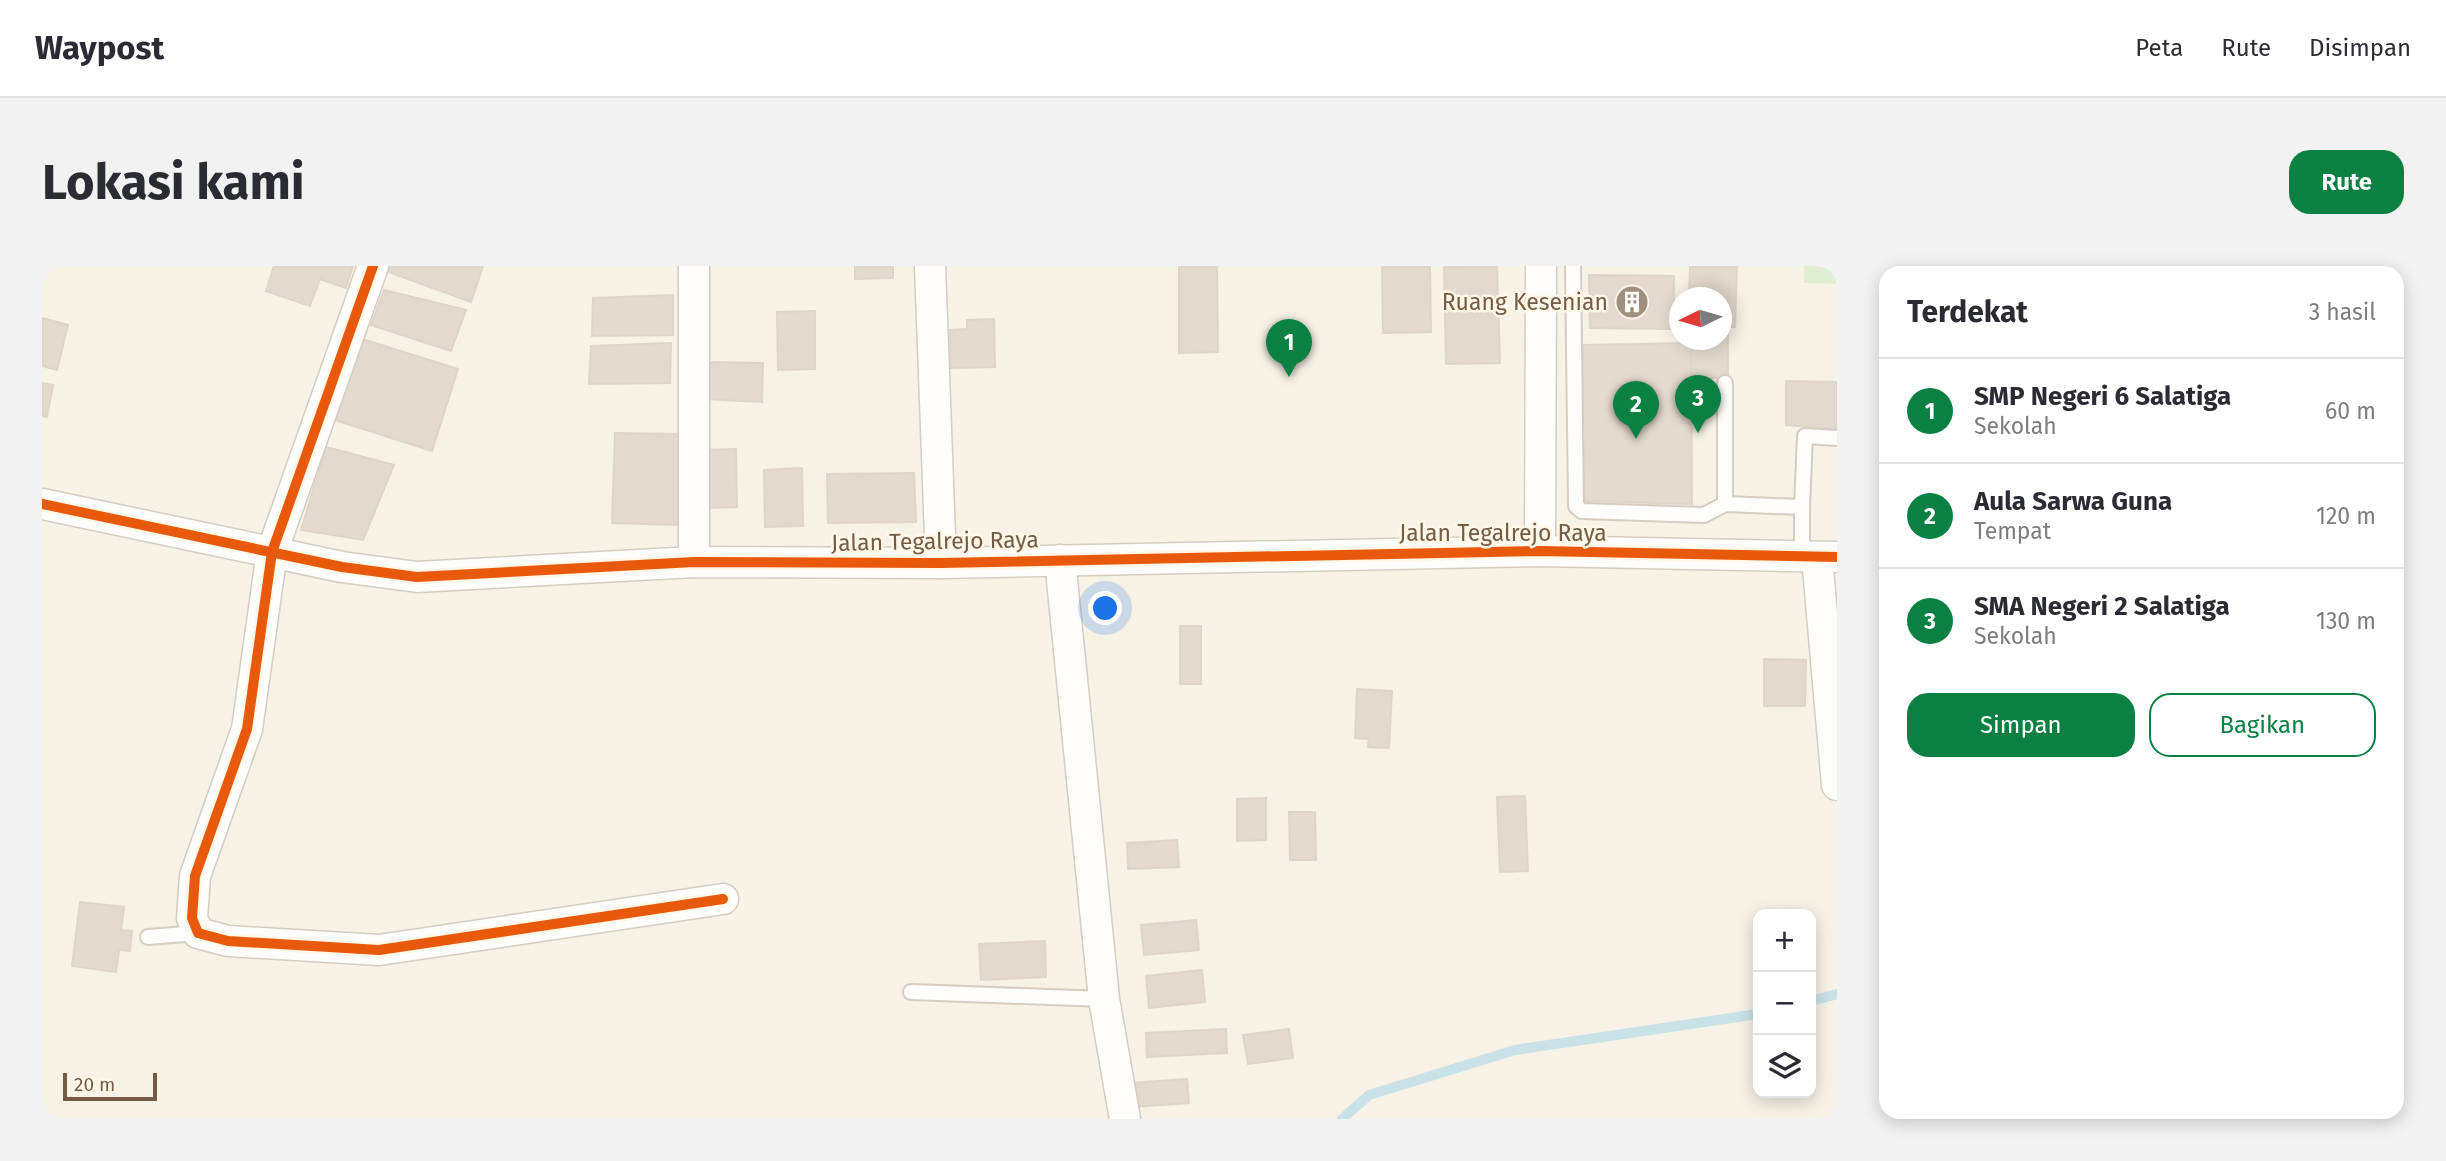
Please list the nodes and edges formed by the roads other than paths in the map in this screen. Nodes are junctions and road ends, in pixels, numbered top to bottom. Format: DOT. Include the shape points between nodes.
graph roads {
  1 [pos="373,266"];
  2 [pos="694,266"];
  3 [pos="930,266"];
  4 [pos="1541,266"];
  5 [pos="1573,266"];
  6 [pos="1725,383"];
  7 [pos="1837,438"];
  8 [pos="42,504"];
  9 [pos="1725,504"];
  10 [pos="1802,507"];
  11 [pos="1540,551"];
  12 [pos="272,552"];
  13 [pos="1818,557"];
  14 [pos="1060,560"];
  15 [pos="694,562"];
  16 [pos="941,563"];
  17 [pos="1837,785"];
  18 [pos="723,899"];
  19 [pos="198,933"];
  20 [pos="148,937"];
  21 [pos="911,992"];
  22 [pos="1104,999"];
  23 [pos="1125,1119"];
  1 -- 12 [label="street"];
  2 -- 15 [label="street"];
  3 -- 16 [label="street"];
  4 -- 11 [label="street"];
  5 -- 9 [label="lane" via="1576,506 1583,511 1704,515"];
  6 -- 9 [label="lane"];
  7 -- 10 [label="lane" via="1805,436"];
  8 -- 12 [label="street, Jalan Tegalrejo Raya"];
  9 -- 10 [label="lane"];
  10 -- 13 [label="lane"];
  11 -- 13 [label="street, Jalan Tegalrejo Raya"];
  11 -- 14 [label="street, Jalan Tegalrejo Raya"];
  12 -- 15 [label="street, Jalan Tegalrejo Raya" via="342,568 416,577"];
  12 -- 19 [label="street" via="247,729 195,876 192,918"];
  13 -- 17 [label="street"];
  14 -- 16 [label="street, Jalan Tegalrejo Raya"];
  14 -- 22 [label="street"];
  15 -- 16 [label="street, Jalan Tegalrejo Raya"];
  18 -- 19 [label="street" via="379,950 228,941"];
  19 -- 20 [label="lane"];
  21 -- 22 [label="lane"];
  22 -- 23 [label="street"];
}
